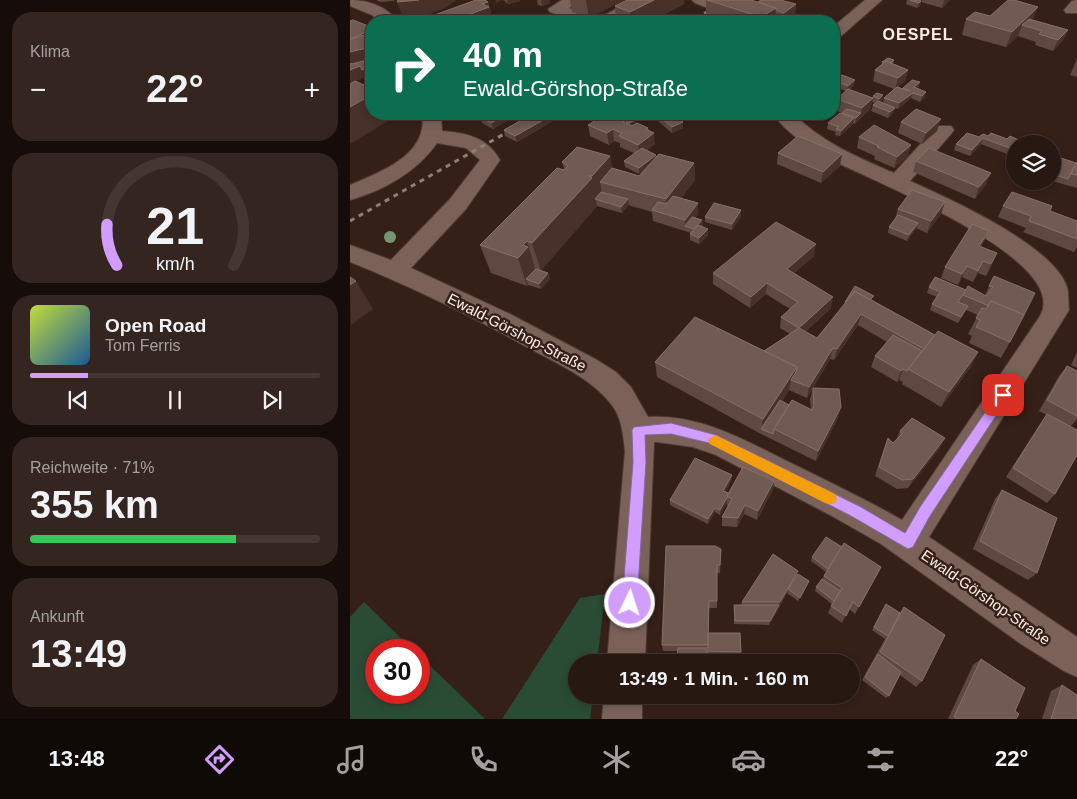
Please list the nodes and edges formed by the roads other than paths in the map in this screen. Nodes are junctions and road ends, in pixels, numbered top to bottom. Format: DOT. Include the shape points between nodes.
graph roads {
  1 [pos="350,0"];
  2 [pos="574,0"];
  3 [pos="700,0"];
  4 [pos="874,0"];
  5 [pos="643,1"];
  6 [pos="396,5"];
  7 [pos="381,15"];
  8 [pos="384,15"];
  9 [pos="572,15"];
  10 [pos="616,15"];
  11 [pos="739,15"];
  12 [pos="840,29"];
  13 [pos="432,120"];
  14 [pos="789,120"];
  15 [pos="944,130"];
  16 [pos="432,136"];
  17 [pos="897,183"];
  18 [pos="350,193"];
  19 [pos="350,254"];
  20 [pos="393,272"];
  21 [pos="638,430"];
  22 [pos="908,542"];
  23 [pos="627,654"];
  24 [pos="1077,658"];
  25 [pos="623,704"];
  26 [pos="622,719"];
  1 -- 7 [label="street"];
  2 -- 9 [label="street" via="556,9"];
  3 -- 11 [label="street"];
  4 -- 12 [label="street"];
  5 -- 10 [label="street"];
  6 -- 8 [label="street"];
  13 -- 16 [label="street"];
  14 -- 17 [label="street" via="818,143"];
  15 -- 17 [label="street"];
  16 -- 18 [label="street" via="402,167"];
  16 -- 20 [label="street" via="478,144 486,150 490,160 482,174"];
  17 -- 22 [label="street" via="978,220 1028,252 1047,270 1058,294 1054,313"];
  19 -- 20 [label="street, Ewald-Görshop-Straße"];
  20 -- 21 [label="street, Ewald-Görshop-Straße" via="511,326 596,373 621,395"];
  21 -- 22 [label="street, Ewald-Görshop-Straße" via="671,428 711,438 856,511"];
  21 -- 23 [label="street" via="639,474"];
  22 -- 24 [label="street, Ewald-Görshop-Straße" via="1026,628"];
  25 -- 26 [label="street"];
}
